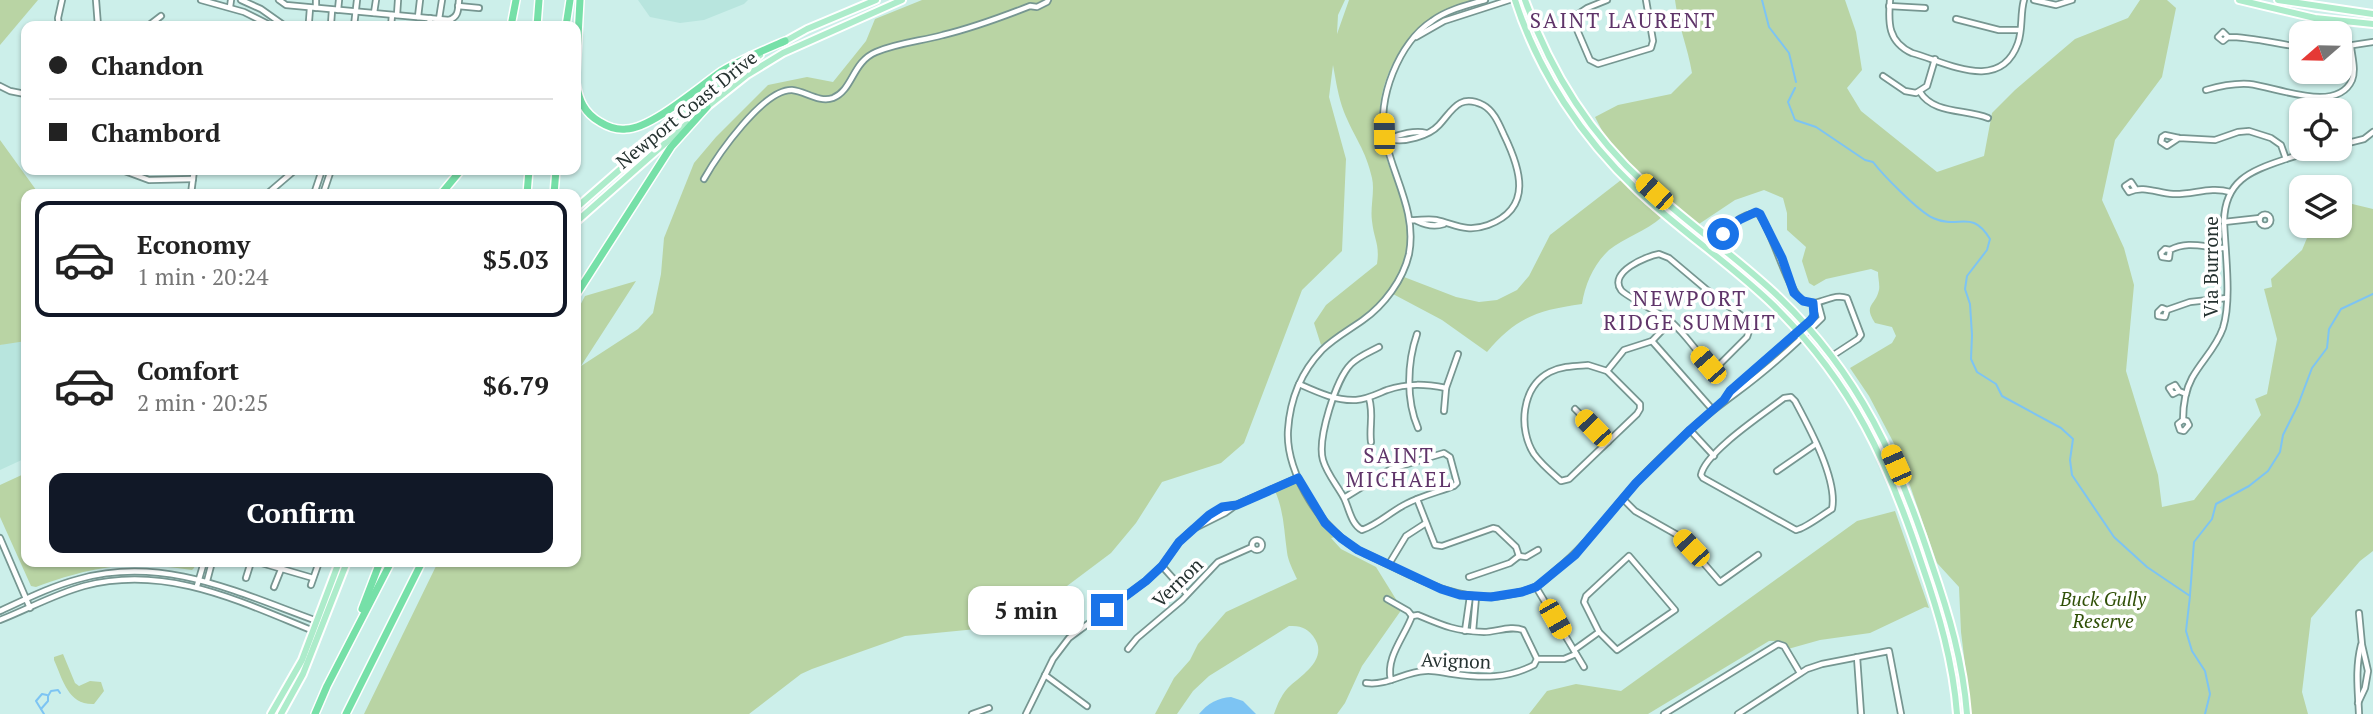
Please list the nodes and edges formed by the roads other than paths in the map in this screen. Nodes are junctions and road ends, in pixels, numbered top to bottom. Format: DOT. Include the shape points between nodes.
graph roads {
  1 [pos="62,0"];
  2 [pos="96,0"];
  3 [pos="204,0"];
  4 [pos="231,0"];
  5 [pos="241,0"];
  6 [pos="316,0"];
  7 [pos="339,0"];
  8 [pos="357,0"];
  9 [pos="376,0"];
  10 [pos="398,0"];
  11 [pos="420,0"];
  12 [pos="442,0"];
  13 [pos="516,0"];
  14 [pos="539,0"];
  15 [pos="570,0"];
  16 [pos="580,0"];
  17 [pos="876,0"];
  18 [pos="902,0"];
  19 [pos="1048,0"];
  20 [pos="1485,0"];
  21 [pos="1508,0"];
  22 [pos="1515,0"];
  23 [pos="1525,0"];
  24 [pos="1606,0"];
  25 [pos="1646,0"];
  26 [pos="2024,0"];
  27 [pos="2034,0"];
  28 [pos="2072,0"];
  29 [pos="2239,0"];
  30 [pos="2278,0"];
  31 [pos="279,1"];
  32 [pos="295,3"];
  33 [pos="458,3"];
  34 [pos="1889,3"];
  35 [pos="230,7"];
  36 [pos="313,8"];
  37 [pos="479,8"];
  38 [pos="1925,8"];
  39 [pos="335,10"];
  40 [pos="356,12"];
  41 [pos="374,13"];
  42 [pos="2373,14"];
  43 [pos="394,15"];
  44 [pos="161,16"];
  45 [pos="418,17"];
  46 [pos="430,18"];
  47 [pos="439,19"];
  48 [pos="1956,19"];
  49 [pos="449,20"];
  50 [pos="58,21"];
  51 [pos="98,21"];
  52 [pos="154,21"];
  53 [pos="264,21"];
  54 [pos="278,21"];
  55 [pos="309,21"];
  56 [pos="332,21"];
  57 [pos="355,21"];
  58 [pos="392,21"];
  59 [pos="430,21"];
  60 [pos="512,21"];
  61 [pos="537,21"];
  62 [pos="567,21"];
  63 [pos="579,21"];
  64 [pos="2373,24"];
  65 [pos="2020,30"];
  66 [pos="1415,37"];
  67 [pos="2228,37"];
  68 [pos="785,41"];
  69 [pos="2373,42"];
  70 [pos="2289,45"];
  71 [pos="2352,47"];
  72 [pos="2352,54"];
  73 [pos="1936,59"];
  74 [pos="1883,76"];
  75 [pos="2352,79"];
  76 [pos="2348,84"];
  77 [pos="0,86"];
  78 [pos="2206,90"];
  79 [pos="21,92"];
  80 [pos="1920,92"];
  81 [pos="581,100"];
  82 [pos="707,107"];
  83 [pos="1988,118"];
  84 [pos="2373,132"];
  85 [pos="2179,138"];
  86 [pos="1387,139"];
  87 [pos="2352,142"];
  88 [pos="2287,159"];
  89 [pos="136,175"];
  90 [pos="193,175"];
  91 [pos="289,175"];
  92 [pos="457,175"];
  93 [pos="193,179"];
  94 [pos="704,179"];
  95 [pos="2135,188"];
  96 [pos="192,189"];
  97 [pos="273,189"];
  98 [pos="445,189"];
  99 [pos="2230,192"];
  100 [pos="581,204"];
  101 [pos="581,218"];
  102 [pos="2260,218"];
  103 [pos="1410,220"];
  104 [pos="2224,222"];
  105 [pos="1715,243"];
  106 [pos="2225,248"];
  107 [pos="2170,250"];
  108 [pos="581,287"];
  109 [pos="2227,298"];
  110 [pos="1815,303"];
  111 [pos="2167,310"];
  112 [pos="1671,321"];
  113 [pos="1807,328"];
  114 [pos="1417,334"];
  115 [pos="1801,334"];
  116 [pos="1652,341"];
  117 [pos="1379,347"];
  118 [pos="1458,354"];
  119 [pos="1832,356"];
  120 [pos="1607,371"];
  121 [pos="1299,384"];
  122 [pos="1410,384"];
  123 [pos="1446,388"];
  124 [pos="2179,391"];
  125 [pos="2186,394"];
  126 [pos="1334,398"];
  127 [pos="1369,398"];
  128 [pos="1575,409"];
  129 [pos="1712,410"];
  130 [pos="1444,411"];
  131 [pos="2183,420"];
  132 [pos="1418,428"];
  133 [pos="1690,430"];
  134 [pos="1371,442"];
  135 [pos="1608,442"];
  136 [pos="1816,444"];
  137 [pos="1714,456"];
  138 [pos="1777,471"];
  139 [pos="1298,478"];
  140 [pos="1344,498"];
  141 [pos="1417,499"];
  142 [pos="1624,500"];
  143 [pos="1426,523"];
  144 [pos="0,538"];
  145 [pos="1252,547"];
  146 [pos="1538,550"];
  147 [pos="1758,555"];
  148 [pos="1519,556"];
  149 [pos="1389,564"];
  150 [pos="1162,566"];
  151 [pos="203,567"];
  152 [pos="211,567"];
  153 [pos="249,567"];
  154 [pos="275,567"];
  155 [pos="317,567"];
  156 [pos="337,567"];
  157 [pos="345,567"];
  158 [pos="378,567"];
  159 [pos="388,567"];
  160 [pos="420,567"];
  161 [pos="282,569"];
  162 [pos="1469,577"];
  163 [pos="246,578"];
  164 [pos="313,578"];
  165 [pos="199,579"];
  166 [pos="207,581"];
  167 [pos="311,585"];
  168 [pos="197,586"];
  169 [pos="274,587"];
  170 [pos="1536,587"];
  171 [pos="205,588"];
  172 [pos="1187,594"];
  173 [pos="1473,597"];
  174 [pos="27,599"];
  175 [pos="1387,599"];
  176 [pos="30,608"];
  177 [pos="0,611"];
  178 [pos="2359,613"];
  179 [pos="1412,616"];
  180 [pos="1471,617"];
  181 [pos="0,621"];
  182 [pos="320,622"];
  183 [pos="1465,631"];
  184 [pos="1473,631"];
  185 [pos="316,632"];
  186 [pos="1599,632"];
  187 [pos="2362,645"];
  188 [pos="347,646"];
  189 [pos="1128,649"];
  190 [pos="1575,652"];
  191 [pos="1536,657"];
  192 [pos="1857,657"];
  193 [pos="1584,667"];
  194 [pos="1800,673"];
  195 [pos="1045,674"];
  196 [pos="1391,680"];
  197 [pos="1366,684"];
  198 [pos="2358,703"];
  199 [pos="1087,706"];
  200 [pos="989,708"];
  201 [pos="271,714"];
  202 [pos="281,714"];
  203 [pos="315,714"];
  204 [pos="346,714"];
  205 [pos="972,714"];
  206 [pos="1026,714"];
  207 [pos="1664,714"];
  208 [pos="1738,714"];
  209 [pos="1861,714"];
  210 [pos="1901,714"];
  211 [pos="1957,714"];
  212 [pos="1967,714"];
  213 [pos="2359,714"];
  1 -- 50 [label="street"];
  2 -- 51 [label="street"];
  3 -- 35 [label="street"];
  4 -- 35 [label="street"];
  5 -- 54 [label="street"];
  6 -- 36 [label="street"];
  7 -- 39 [label="street"];
  8 -- 40 [label="street"];
  9 -- 41 [label="street"];
  10 -- 43 [label="street"];
  11 -- 45 [label="street"];
  12 -- 47 [label="street"];
  13 -- 60 [label="highway"];
  14 -- 61 [label="highway"];
  15 -- 62 [label="highway"];
  16 -- 63 [label="highway"];
  17 -- 68 [label="main road, Newport Coast Drive"];
  18 -- 82 [label="main road, Newport Coast Drive" via="783,53"];
  19 -- 94 [label="street" via="946,35 874,52 830,99 793,90 773,96 734,133"];
  20 -- 66 [label="street" via="1431,21"];
  21 -- 66 [label="street"];
  22 -- 115 [label="main road" via="1549,77 1599,150 1636,190 1755,288"];
  23 -- 105 [label="main road" via="1540,39 1586,119 1643,183"];
  24 -- 25 [label="street" via="1572,18 1590,60 1598,64 1651,48"];
  26 -- 65 [label="street"];
  27 -- 28 [label="street" via="2051,5"];
  29 -- 64 [label="main road" via="2315,18"];
  30 -- 42 [label="main road"];
  31 -- 32 [label="street"];
  32 -- 36 [label="street"];
  33 -- 37 [label="street"];
  33 -- 49 [label="street" via="457,13"];
  34 -- 38 [label="street"];
  34 -- 73 [label="street" via="1890,30 1898,44"];
  35 -- 53 [label="street"];
  36 -- 39 [label="street"];
  36 -- 55 [label="street"];
  39 -- 40 [label="street"];
  39 -- 56 [label="street"];
  40 -- 41 [label="street"];
  40 -- 57 [label="street"];
  41 -- 43 [label="street"];
  43 -- 45 [label="street"];
  43 -- 58 [label="street"];
  44 -- 52 [label="street"];
  45 -- 46 [label="street"];
  46 -- 47 [label="street"];
  46 -- 59 [label="street"];
  47 -- 49 [label="street"];
  48 -- 65 [label="street" via="1999,30"];
  65 -- 73 [label="street" via="2011,55 1989,71 1969,72"];
  66 -- 86 [label="street" via="1388,82 1383,118"];
  67 -- 70 [label="street"];
  68 -- 81 [label="highway" via="736,63 635,128 608,126 591,116"];
  68 -- 100 [label="main road, Newport Coast Drive" via="728,76"];
  69 -- 71 [label="street"];
  72 -- 75 [label="street"];
  73 -- 80 [label="street" via="1929,82"];
  74 -- 80 [label="street" via="1905,92"];
  76 -- 78 [label="street" via="2333,97 2319,98 2249,84"];
  77 -- 79 [label="street"];
  80 -- 83 [label="street" via="1928,102 1944,109"];
  82 -- 101 [label="main road, Newport Coast Drive"];
  82 -- 108 [label="highway" via="671,147"];
  84 -- 87 [label="street"];
  85 -- 88 [label="street" via="2215,140 2249,131 2281,145"];
  86 -- 103 [label="street"];
  86 -- 103 [label="street" via="1426,133 1457,105 1476,103 1494,115 1514,156 1520,182 1517,198 1492,223 1464,228 1439,220"];
  88 -- 99 [label="street, Via Burrone" via="2256,169"];
  89 -- 93 [label="street" via="149,180"];
  90 -- 93 [label="street"];
  91 -- 97 [label="street"];
  92 -- 98 [label="highway"];
  93 -- 96 [label="street"];
  95 -- 99 [label="street" via="2171,194 2211,189"];
  99 -- 104 [label="street, Via Burrone"];
  102 -- 104 [label="street"];
  103 -- 121 [label="street" via="1409,254 1394,287 1366,318 1322,349"];
  104 -- 106 [label="street, Via Burrone"];
  105 -- 110 [label="street" via="1739,220 1758,213 1794,293"];
  105 -- 113 [label="main road" via="1751,270"];
  106 -- 107 [label="street" via="2189,244"];
  106 -- 109 [label="street, Via Burrone"];
  109 -- 111 [label="street"];
  109 -- 125 [label="street, Via Burrone" via="2218,342"];
  110 -- 113 [label="street"];
  110 -- 119 [label="street" via="1837,296 1847,298 1861,332"];
  112 -- 112 [label="street" via="1713,367 1735,351 1749,331 1746,319 1669,258 1649,256 1629,267 1619,288"];
  112 -- 116 [label="street"];
  113 -- 115 [label="street"];
  113 -- 119 [label="main road"];
  114 -- 122 [label="street"];
  115 -- 129 [label="street"];
  115 -- 211 [label="main road" via="1865,423 1897,492 1943,628"];
  116 -- 120 [label="street" via="1624,350"];
  116 -- 129 [label="street"];
  117 -- 126 [label="street" via="1349,365"];
  118 -- 123 [label="street"];
  119 -- 212 [label="main road" via="1872,417 1904,481 1951,622"];
  120 -- 135 [label="street" via="1640,404 1637,414"];
  120 -- 135 [label="street" via="1588,365 1549,373 1531,392 1523,423 1535,455 1561,481 1569,480"];
  121 -- 126 [label="street"];
  121 -- 139 [label="street" via="1291,403 1288,433"];
  122 -- 123 [label="street"];
  122 -- 127 [label="street"];
  122 -- 132 [label="street"];
  123 -- 130 [label="street"];
  124 -- 125 [label="street"];
  125 -- 131 [label="street, Via Burrone"];
  126 -- 127 [label="street"];
  126 -- 140 [label="street" via="1321,441 1322,459"];
  127 -- 134 [label="street"];
  128 -- 135 [label="street"];
  129 -- 133 [label="street"];
  133 -- 137 [label="street"];
  133 -- 142 [label="street"];
  136 -- 137 [label="street" via="1795,401 1787,397"];
  136 -- 137 [label="street" via="1828,476 1832,509 1796,530 1703,478 1702,470"];
  136 -- 138 [label="street"];
  139 -- 149 [label="street" via="1325,523 1358,550"];
  139 -- 150 [label="street" via="1222,507 1179,542"];
  140 -- 141 [label="street" via="1362,530"];
  140 -- 141 [label="street" via="1391,469 1444,453 1450,457 1457,480 1454,486"];
  141 -- 143 [label="street"];
  142 -- 147 [label="street" via="1681,537 1720,582"];
  142 -- 170 [label="street" via="1575,555"];
  143 -- 148 [label="street" via="1435,545 1442,546 1497,529"];
  143 -- 149 [label="street" via="1406,536"];
  144 -- 174 [label="street"];
  145 -- 172 [label="street, Vernon" via="1218,562"];
  146 -- 148 [label="street"];
  148 -- 162 [label="street"];
  149 -- 173 [label="street" via="1441,589"];
  150 -- 172 [label="street"];
  150 -- 195 [label="street" via="1069,638"];
  151 -- 165 [label="street"];
  152 -- 166 [label="street"];
  153 -- 163 [label="street"];
  154 -- 161 [label="street"];
  155 -- 164 [label="street"];
  156 -- 182 [label="main road"];
  157 -- 182 [label="main road"];
  158 -- 188 [label="highway"];
  159 -- 188 [label="highway"];
  160 -- 204 [label="highway"];
  161 -- 164 [label="street"];
  161 -- 169 [label="street"];
  164 -- 167 [label="street"];
  165 -- 166 [label="street"];
  165 -- 168 [label="street"];
  165 -- 174 [label="street" via="168,572 122,572 81,578"];
  166 -- 171 [label="street"];
  166 -- 182 [label="street"];
  168 -- 171 [label="street"];
  168 -- 176 [label="street" via="158,579 112,581 71,590"];
  170 -- 173 [label="street"];
  170 -- 190 [label="street"];
  171 -- 185 [label="street"];
  172 -- 189 [label="street, Vernon"];
  173 -- 180 [label="street"];
  174 -- 176 [label="street"];
  174 -- 177 [label="street"];
  175 -- 179 [label="street"];
  176 -- 181 [label="street"];
  178 -- 187 [label="street"];
  179 -- 183 [label="street"];
  179 -- 196 [label="street" via="1391,660"];
  180 -- 183 [label="street"];
  180 -- 184 [label="street"];
  182 -- 185 [label="main road"];
  183 -- 184 [label="street"];
  184 -- 191 [label="street" via="1523,630"];
  185 -- 201 [label="main road"];
  185 -- 202 [label="main road" via="303,674"];
  186 -- 186 [label="street" via="1617,650 1675,610 1629,556 1586,596 1584,602"];
  186 -- 190 [label="street"];
  187 -- 198 [label="street" via="2357,660"];
  187 -- 198 [label="street" via="2368,671"];
  188 -- 203 [label="highway"];
  190 -- 191 [label="street" via="1564,659"];
  190 -- 193 [label="street"];
  191 -- 196 [label="street, Avignon" via="1534,665 1507,676 1427,671"];
  192 -- 194 [label="street"];
  192 -- 209 [label="street"];
  192 -- 210 [label="street" via="1889,651"];
  194 -- 207 [label="street" via="1781,644"];
  194 -- 208 [label="street"];
  195 -- 199 [label="street"];
  195 -- 206 [label="street"];
  196 -- 197 [label="street, Avignon"];
  198 -- 213 [label="street"];
  200 -- 205 [label="street"];
}
